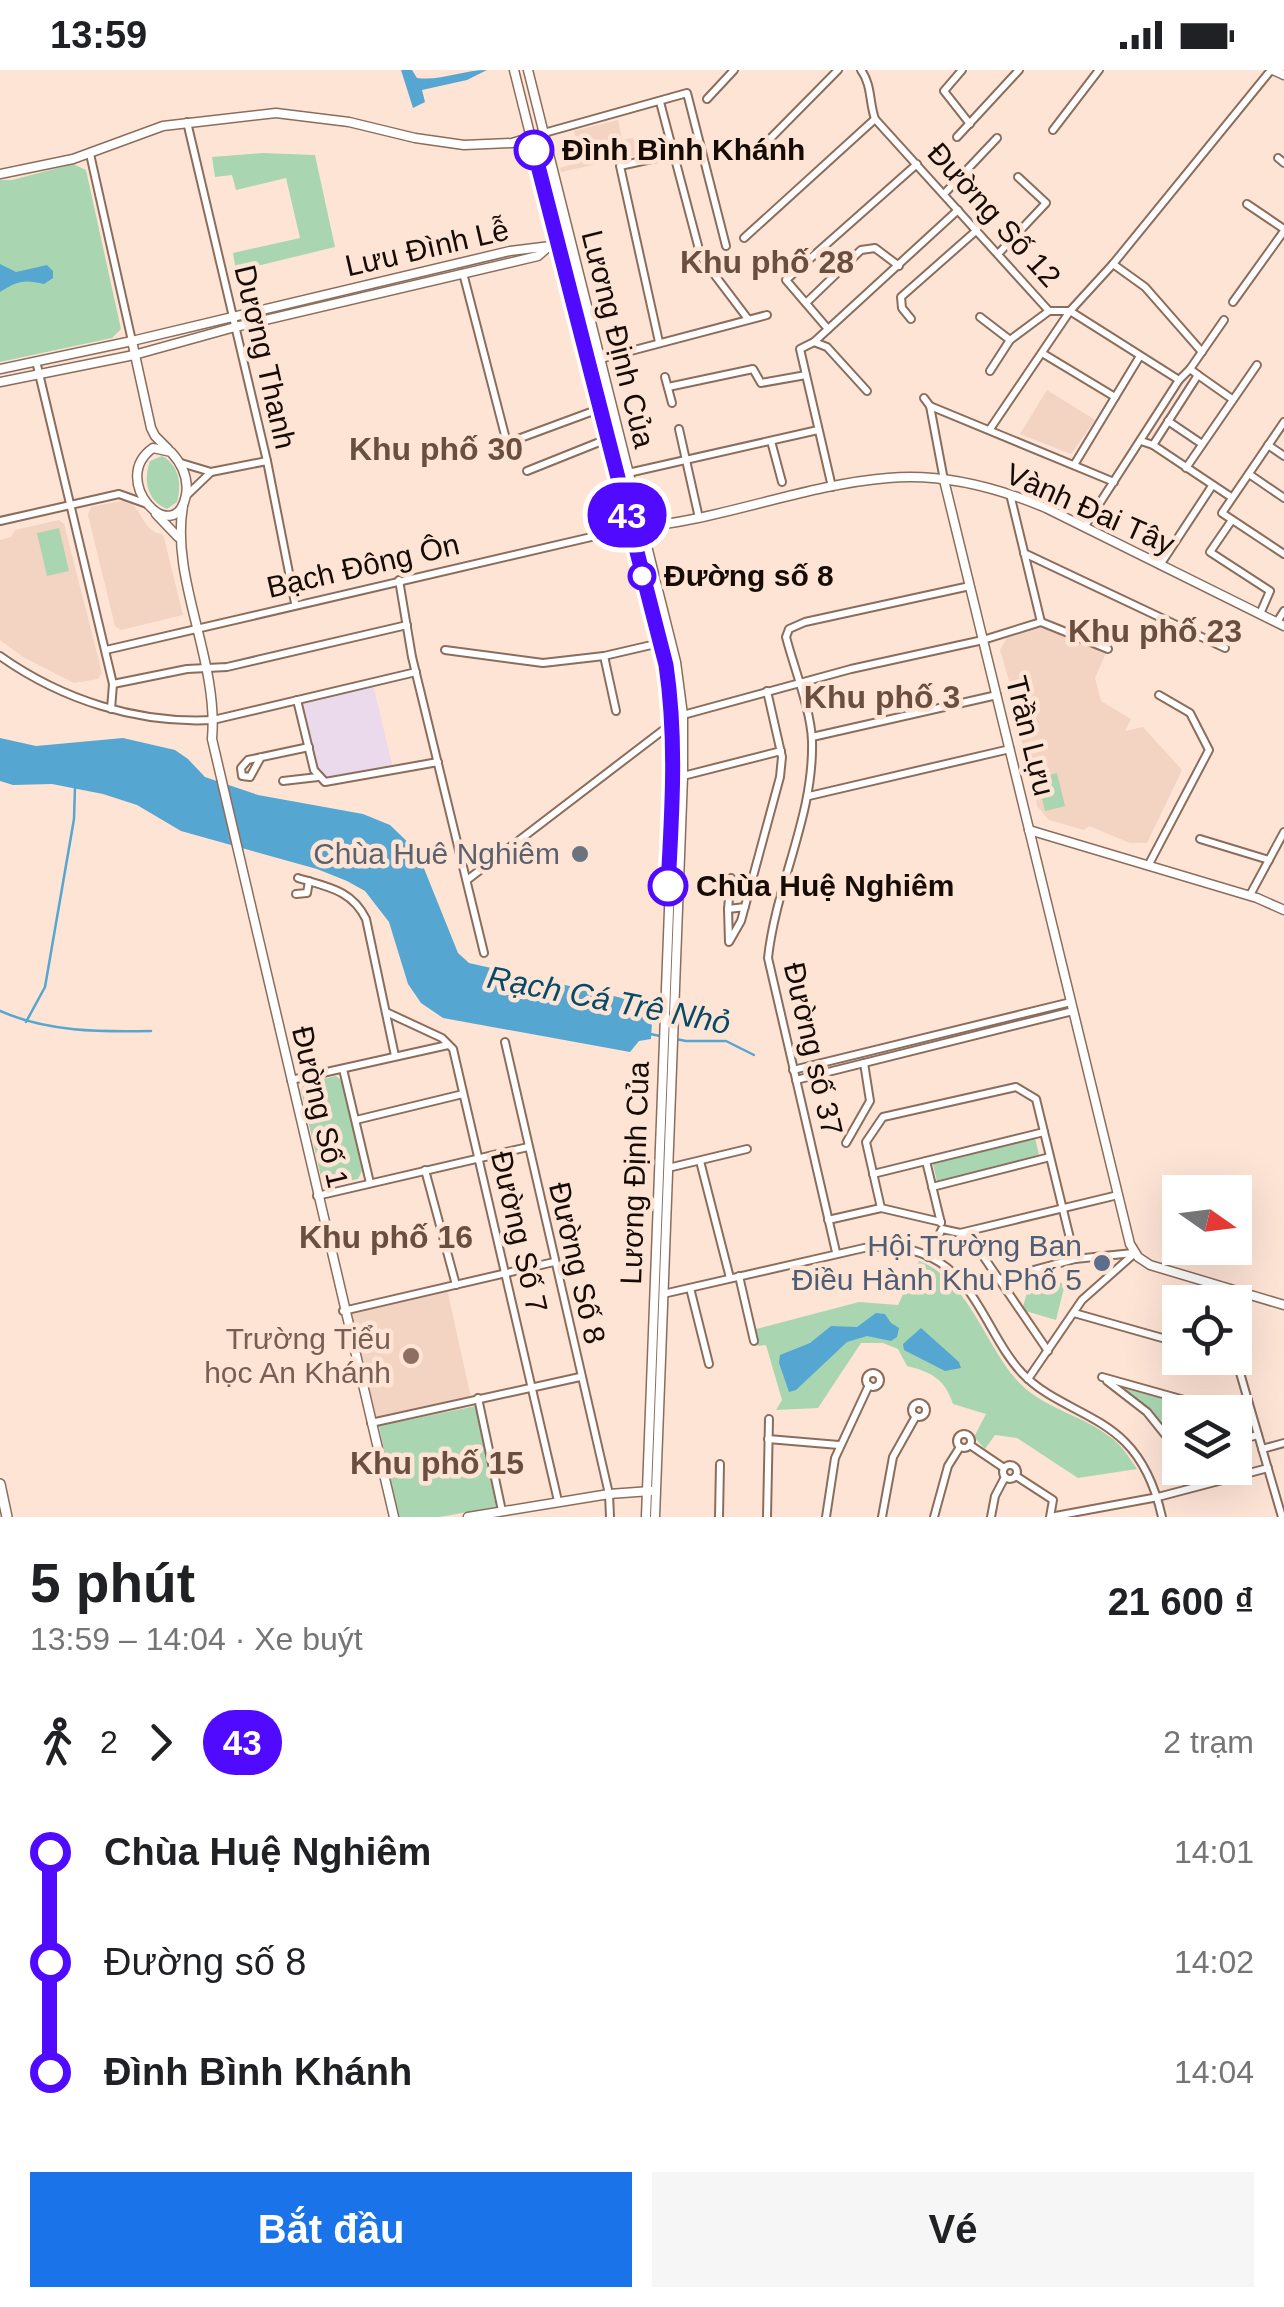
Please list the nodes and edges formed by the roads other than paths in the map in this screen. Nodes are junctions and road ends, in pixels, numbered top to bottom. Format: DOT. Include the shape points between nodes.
graph roads {
  1 [pos="514,70"];
  2 [pos="528,70"];
  3 [pos="734,70"];
  4 [pos="838,70"];
  5 [pos="962,70"];
  6 [pos="1019,70"];
  7 [pos="1100,70"];
  8 [pos="1272,70"];
  9 [pos="863,71"];
  10 [pos="1284,75"];
  11 [pos="707,99"];
  12 [pos="660,102"];
  13 [pos="875,119"];
  14 [pos="187,122"];
  15 [pos="970,124"];
  16 [pos="1053,130"];
  17 [pos="544,133"];
  18 [pos="531,136"];
  19 [pos="956,138"];
  20 [pos="997,138"];
  21 [pos="756,153"];
  22 [pos="90,154"];
  23 [pos="674,154"];
  24 [pos="917,164"];
  25 [pos="0,174"];
  26 [pos="1018,177"];
  27 [pos="944,194"];
  28 [pos="1247,204"];
  29 [pos="958,210"];
  30 [pos="976,230"];
  31 [pos="1284,230"];
  32 [pos="744,238"];
  33 [pos="559,245"];
  34 [pos="726,246"];
  35 [pos="547,248"];
  36 [pos="998,254"];
  37 [pos="1113,264"];
  38 [pos="899,266"];
  39 [pos="463,273"];
  40 [pos="1233,302"];
  41 [pos="806,303"];
  42 [pos="1050,311"];
  43 [pos="1070,311"];
  44 [pos="233,315"];
  45 [pos="767,315"];
  46 [pos="980,317"];
  47 [pos="748,319"];
  48 [pos="911,319"];
  49 [pos="1224,320"];
  50 [pos="235,327"];
  51 [pos="828,329"];
  52 [pos="1010,340"];
  53 [pos="132,341"];
  54 [pos="659,342"];
  55 [pos="814,342"];
  56 [pos="1202,352"];
  57 [pos="1042,353"];
  58 [pos="134,355"];
  59 [pos="1140,356"];
  60 [pos="600,359"];
  61 [pos="36,361"];
  62 [pos="589,362"];
  63 [pos="1257,365"];
  64 [pos="0,369"];
  65 [pos="1190,369"];
  66 [pos="990,371"];
  67 [pos="40,373"];
  68 [pos="806,375"];
  69 [pos="1198,375"];
  70 [pos="665,377"];
  71 [pos="1179,380"];
  72 [pos="0,382"];
  73 [pos="668,387"];
  74 [pos="867,392"];
  75 [pos="1114,397"];
  76 [pos="924,398"];
  77 [pos="1232,399"];
  78 [pos="672,402"];
  79 [pos="930,406"];
  80 [pos="601,408"];
  81 [pos="1168,421"];
  82 [pos="1284,422"];
  83 [pos="152,428"];
  84 [pos="990,428"];
  85 [pos="679,429"];
  86 [pos="818,430"];
  87 [pos="608,439"];
  88 [pos="771,441"];
  89 [pos="1141,441"];
  90 [pos="1202,444"];
  91 [pos="1153,445"];
  92 [pos="1268,446"];
  93 [pos="171,452"];
  94 [pos="1284,456"];
  95 [pos="686,459"];
  96 [pos="142,460"];
  97 [pos="179,461"];
  98 [pos="267,461"];
  99 [pos="1074,464"];
  100 [pos="1186,468"];
  101 [pos="527,471"];
  102 [pos="211,472"];
  103 [pos="628,473"];
  104 [pos="139,474"];
  105 [pos="1249,474"];
  106 [pos="944,480"];
  107 [pos="782,482"];
  108 [pos="1114,482"];
  109 [pos="1212,486"];
  110 [pos="832,487"];
  111 [pos="120,494"];
  112 [pos="1010,494"];
  113 [pos="1231,497"];
  114 [pos="1284,498"];
  115 [pos="185,501"];
  116 [pos="71,504"];
  117 [pos="150,508"];
  118 [pos="698,518"];
  119 [pos="1232,520"];
  120 [pos="0,522"];
  121 [pos="1084,526"];
  122 [pos="630,528"];
  123 [pos="642,528"];
  124 [pos="179,538"];
  125 [pos="1024,553"];
  126 [pos="1284,554"];
  127 [pos="1160,565"];
  128 [pos="399,580"];
  129 [pos="970,586"];
  130 [pos="296,604"];
  131 [pos="1284,611"];
  132 [pos="1260,614"];
  133 [pos="1041,622"];
  134 [pos="1281,624"];
  135 [pos="406,625"];
  136 [pos="198,627"];
  137 [pos="983,640"];
  138 [pos="660,643"];
  139 [pos="1225,648"];
  140 [pos="1108,649"];
  141 [pos="106,650"];
  142 [pos="445,650"];
  143 [pos="0,656"];
  144 [pos="604,656"];
  145 [pos="207,669"];
  146 [pos="416,672"];
  147 [pos="798,682"];
  148 [pos="113,684"];
  149 [pos="766,690"];
  150 [pos="996,695"];
  151 [pos="1158,695"];
  152 [pos="297,700"];
  153 [pos="111,709"];
  154 [pos="616,710"];
  155 [pos="683,715"];
  156 [pos="213,720"];
  157 [pos="672,723"];
  158 [pos="812,737"];
  159 [pos="309,747"];
  160 [pos="1010,749"];
  161 [pos="781,751"];
  162 [pos="261,757"];
  163 [pos="438,762"];
  164 [pos="684,776"];
  165 [pos="318,777"];
  166 [pos="283,782"];
  167 [pos="809,796"];
  168 [pos="1029,830"];
  169 [pos="1284,832"];
  170 [pos="1200,839"];
  171 [pos="1271,857"];
  172 [pos="1284,859"];
  173 [pos="1149,864"];
  174 [pos="298,878"];
  175 [pos="731,878"];
  176 [pos="466,880"];
  177 [pos="310,881"];
  178 [pos="296,894"];
  179 [pos="1250,896"];
  180 [pos="745,906"];
  181 [pos="728,909"];
  182 [pos="1284,910"];
  183 [pos="484,952"];
  184 [pos="1072,1006"];
  185 [pos="386,1012"];
  186 [pos="505,1042"];
  187 [pos="449,1044"];
  188 [pos="395,1056"];
  189 [pos="864,1063"];
  190 [pos="343,1068"];
  191 [pos="793,1070"];
  192 [pos="291,1080"];
  193 [pos="796,1080"];
  194 [pos="463,1094"];
  195 [pos="356,1120"];
  196 [pos="1044,1132"];
  197 [pos="846,1143"];
  198 [pos="528,1147"];
  199 [pos="747,1149"];
  200 [pos="1050,1157"];
  201 [pos="480,1158"];
  202 [pos="700,1161"];
  203 [pos="926,1161"];
  204 [pos="668,1168"];
  205 [pos="425,1170"];
  206 [pos="873,1174"];
  207 [pos="370,1183"];
  208 [pos="932,1187"];
  209 [pos="1118,1194"];
  210 [pos="317,1196"];
  211 [pos="881,1208"];
  212 [pos="1062,1208"];
  213 [pos="828,1220"];
  214 [pos="941,1226"];
  215 [pos="960,1233"];
  216 [pos="836,1252"];
  217 [pos="1134,1253"];
  218 [pos="928,1257"];
  219 [pos="1075,1259"];
  220 [pos="554,1262"];
  221 [pos="506,1274"];
  222 [pos="740,1276"];
  223 [pos="730,1278"];
  224 [pos="1000,1278"];
  225 [pos="456,1284"];
  226 [pos="690,1288"];
  227 [pos="663,1294"];
  228 [pos="1284,1305"];
  229 [pos="344,1311"];
  230 [pos="1074,1312"];
  231 [pos="1162,1338"];
  232 [pos="754,1341"];
  233 [pos="1048,1351"];
  234 [pos="709,1364"];
  235 [pos="1241,1375"];
  236 [pos="580,1377"];
  237 [pos="1028,1380"];
  238 [pos="869,1385"];
  239 [pos="532,1389"];
  240 [pos="1166,1395"];
  241 [pos="478,1398"];
  242 [pos="916,1416"];
  243 [pos="769,1418"];
  244 [pos="1254,1420"];
  245 [pos="370,1424"];
  246 [pos="1162,1431"];
  247 [pos="1258,1435"];
  248 [pos="1252,1437"];
  249 [pos="768,1439"];
  250 [pos="1284,1443"];
  251 [pos="839,1445"];
  252 [pos="970,1445"];
  253 [pos="960,1447"];
  254 [pos="1262,1448"];
  255 [pos="720,1464"];
  256 [pos="1268,1468"];
  257 [pos="1004,1472"];
  258 [pos="0,1484"];
  259 [pos="651,1491"];
  260 [pos="609,1494"];
  261 [pos="1158,1498"];
  262 [pos="558,1501"];
  263 [pos="502,1512"];
  264 [pos="1098,1514"];
  265 [pos="8,1517"];
  266 [pos="394,1517"];
  267 [pos="468,1517"];
  268 [pos="610,1517"];
  269 [pos="646,1517"];
  270 [pos="655,1517"];
  271 [pos="718,1517"];
  272 [pos="766,1517"];
  273 [pos="826,1517"];
  274 [pos="882,1517"];
  275 [pos="934,1517"];
  276 [pos="991,1517"];
  277 [pos="1050,1517"];
  278 [pos="1162,1517"];
  279 [pos="1282,1517"];
  1 -- 18 [label="street, Lương Định Của"];
  2 -- 17 [label="street, Lương Định Của"];
  3 -- 11 [label="street"];
  4 -- 21 [label="street"];
  5 -- 15 [label="street" via="944,92"];
  6 -- 15 [label="street"];
  7 -- 16 [label="street"];
  8 -- 10 [label="street"];
  8 -- 37 [label="street, Đường Số 12"];
  9 -- 13 [label="street, Đường Số 12"];
  12 -- 17 [label="street"];
  12 -- 23 [label="street"];
  12 -- 34 [label="street" via="686,94"];
  13 -- 24 [label="street, Đường Số 12"];
  13 -- 32 [label="street"];
  14 -- 18 [label="street" via="276,112 464,145"];
  14 -- 22 [label="street"];
  14 -- 44 [label="street, Dương Thanh"];
  15 -- 19 [label="street"];
  17 -- 18 [label="street"];
  17 -- 60 [label="street, Lương Định Của"];
  18 -- 33 [label="street, Lương Định Của"];
  20 -- 27 [label="street"];
  22 -- 25 [label="street"];
  22 -- 53 [label="street"];
  23 -- 47 [label="street" via="701,257"];
  23 -- 54 [label="street" via="620,166"];
  24 -- 27 [label="street, Đường Số 12"];
  24 -- 41 [label="street" via="787,279"];
  26 -- 36 [label="street" via="1046,203"];
  27 -- 29 [label="street, Đường Số 12"];
  28 -- 31 [label="street"];
  29 -- 30 [label="street, Đường Số 12"];
  29 -- 38 [label="street"];
  30 -- 36 [label="street, Đường Số 12"];
  30 -- 48 [label="street" via="901,297"];
  31 -- 40 [label="street"];
  33 -- 35 [label="street"];
  33 -- 62 [label="street, Lương Định Của"];
  35 -- 39 [label="street, Lưu Đình Lễ" via="538,256"];
  35 -- 44 [label="street, Lưu Đình Lễ"];
  36 -- 42 [label="street, Đường Số 12"];
  37 -- 43 [label="street, Đường Số 12"];
  37 -- 56 [label="street" via="1156,299"];
  38 -- 41 [label="street" via="874,248 861,250"];
  38 -- 51 [label="street"];
  39 -- 50 [label="street, Lưu Đình Lễ"];
  39 -- 80 [label="street" via="508,443"];
  41 -- 51 [label="street"];
  42 -- 43 [label="street, Đường Số 12"];
  42 -- 52 [label="street"];
  43 -- 57 [label="street"];
  43 -- 59 [label="street"];
  44 -- 50 [label="street, Dương Thanh"];
  44 -- 53 [label="street, Lưu Đình Lễ"];
  45 -- 47 [label="street"];
  46 -- 52 [label="street"];
  47 -- 54 [label="street"];
  49 -- 56 [label="street"];
  50 -- 58 [label="street, Lưu Đình Lễ"];
  50 -- 98 [label="street, Dương Thanh"];
  51 -- 55 [label="street"];
  52 -- 66 [label="street"];
  53 -- 58 [label="street"];
  53 -- 61 [label="street, Lưu Đình Lễ"];
  54 -- 60 [label="street"];
  55 -- 68 [label="street" via="800,349"];
  55 -- 74 [label="street" via="827,347"];
  56 -- 65 [label="street"];
  57 -- 75 [label="street"];
  57 -- 84 [label="street"];
  58 -- 67 [label="street, Lưu Đình Lễ"];
  58 -- 83 [label="street"];
  59 -- 71 [label="street"];
  59 -- 75 [label="street"];
  60 -- 62 [label="street"];
  60 -- 103 [label="street, Lương Định Của"];
  61 -- 64 [label="street, Lưu Đình Lễ"];
  61 -- 67 [label="street"];
  62 -- 80 [label="street, Lương Định Của"];
  63 -- 77 [label="street"];
  65 -- 69 [label="street"];
  65 -- 71 [label="street"];
  67 -- 72 [label="street, Lưu Đình Lễ"];
  67 -- 116 [label="street"];
  68 -- 73 [label="street" via="760,383 753,369"];
  68 -- 86 [label="street"];
  69 -- 77 [label="street"];
  69 -- 81 [label="street"];
  70 -- 73 [label="street"];
  71 -- 89 [label="street"];
  73 -- 78 [label="street"];
  75 -- 99 [label="street"];
  76 -- 79 [label="street"];
  77 -- 90 [label="street"];
  79 -- 84 [label="street"];
  79 -- 106 [label="street"];
  80 -- 87 [label="street, Lương Định Của"];
  81 -- 90 [label="street"];
  81 -- 91 [label="street"];
  82 -- 92 [label="street"];
  83 -- 93 [label="street"];
  83 -- 96 [label="street"];
  84 -- 99 [label="street"];
  85 -- 95 [label="street"];
  86 -- 88 [label="street"];
  86 -- 110 [label="street"];
  87 -- 101 [label="street"];
  87 -- 122 [label="street, Lương Định Của"];
  88 -- 95 [label="street"];
  88 -- 107 [label="street"];
  89 -- 91 [label="street"];
  89 -- 108 [label="street"];
  90 -- 100 [label="street"];
  91 -- 100 [label="street"];
  92 -- 94 [label="street"];
  92 -- 105 [label="street"];
  93 -- 96 [label="street" via="154,448"];
  93 -- 97 [label="street"];
  95 -- 103 [label="street"];
  95 -- 118 [label="street"];
  96 -- 104 [label="street"];
  97 -- 102 [label="street"];
  97 -- 115 [label="street"];
  98 -- 102 [label="street"];
  98 -- 130 [label="street, Dương Thanh"];
  99 -- 108 [label="street"];
  100 -- 109 [label="street"];
  102 -- 115 [label="street"];
  103 -- 123 [label="street, Lương Định Của"];
  104 -- 111 [label="street"];
  104 -- 117 [label="street"];
  105 -- 113 [label="street"];
  105 -- 114 [label="street"];
  106 -- 110 [label="street, Vành Đai Tây" via="889,478"];
  106 -- 112 [label="street, Vành Đai Tây"];
  106 -- 129 [label="street, Trần Lựu"];
  108 -- 121 [label="street"];
  109 -- 113 [label="street"];
  109 -- 127 [label="street"];
  110 -- 118 [label="street, Vành Đai Tây"];
  111 -- 116 [label="street"];
  111 -- 117 [label="street"];
  112 -- 121 [label="street, Vành Đai Tây"];
  112 -- 125 [label="street"];
  113 -- 119 [label="street" via="1222,513"];
  115 -- 117 [label="street" via="167,516"];
  115 -- 124 [label="street"];
  116 -- 120 [label="street"];
  116 -- 141 [label="street"];
  117 -- 124 [label="street"];
  118 -- 123 [label="street, Vành Đai Tây"];
  119 -- 126 [label="street"];
  119 -- 132 [label="street" via="1210,552 1270,591"];
  121 -- 127 [label="street, Vành Đai Tây"];
  122 -- 123 [label="street, Vành Đai Tây"];
  122 -- 128 [label="street, Bạch Đông Ôn"];
  122 -- 138 [label="street, Lương Định Của"];
  123 -- 155 [label="street, Lương Định Của"];
  124 -- 136 [label="street, Đường Số 1"];
  125 -- 133 [label="street"];
  125 -- 139 [label="street"];
  127 -- 132 [label="street, Vành Đai Tây"];
  128 -- 130 [label="street, Bạch Đông Ôn"];
  128 -- 135 [label="street"];
  129 -- 137 [label="street, Trần Lựu"];
  129 -- 147 [label="street, Đường số 37" via="788,629"];
  130 -- 136 [label="street, Bạch Đông Ôn"];
  131 -- 134 [label="street"];
  132 -- 134 [label="street, Vành Đai Tây"];
  133 -- 137 [label="street"];
  133 -- 140 [label="street"];
  135 -- 145 [label="street"];
  135 -- 146 [label="street"];
  136 -- 141 [label="street, Bạch Đông Ôn"];
  136 -- 145 [label="street, Đường Số 1"];
  137 -- 147 [label="street"];
  137 -- 150 [label="street, Trần Lựu"];
  138 -- 144 [label="street"];
  138 -- 157 [label="street, Lương Định Của"];
  141 -- 148 [label="street"];
  142 -- 144 [label="street" via="543,663"];
  143 -- 153 [label="street" via="60,691"];
  144 -- 154 [label="street"];
  145 -- 148 [label="street"];
  145 -- 156 [label="street, Đường Số 1"];
  146 -- 152 [label="street"];
  146 -- 163 [label="street"];
  147 -- 149 [label="street"];
  147 -- 158 [label="street, Đường số 37"];
  148 -- 153 [label="street"];
  149 -- 155 [label="street"];
  149 -- 161 [label="street"];
  150 -- 158 [label="street"];
  150 -- 160 [label="street, Trần Lựu"];
  151 -- 173 [label="street" via="1190,713 1208,750"];
  152 -- 156 [label="street"];
  152 -- 159 [label="street"];
  153 -- 156 [label="street"];
  155 -- 157 [label="street"];
  155 -- 164 [label="street, Lương Định Của"];
  156 -- 192 [label="street, Đường Số 1"];
  157 -- 176 [label="street"];
  157 -- 259 [label="street, Lương Định Của"];
  158 -- 167 [label="street, Đường số 37"];
  159 -- 162 [label="street"];
  159 -- 165 [label="street"];
  160 -- 167 [label="street"];
  160 -- 168 [label="street, Trần Lựu"];
  161 -- 164 [label="street"];
  161 -- 180 [label="street"];
  163 -- 165 [label="street" via="334,782"];
  163 -- 176 [label="street"];
  164 -- 204 [label="street, Lương Định Của"];
  165 -- 166 [label="street"];
  167 -- 191 [label="street, Đường số 37" via="768,958"];
  168 -- 173 [label="street"];
  168 -- 184 [label="street, Trần Lựu"];
  169 -- 171 [label="street"];
  170 -- 171 [label="street"];
  171 -- 172 [label="street"];
  171 -- 179 [label="street"];
  173 -- 179 [label="street"];
  174 -- 177 [label="street"];
  175 -- 181 [label="street"];
  176 -- 183 [label="street"];
  177 -- 178 [label="street" via="306,893"];
  177 -- 185 [label="street" via="345,892 359,905"];
  179 -- 182 [label="street"];
  180 -- 181 [label="street"];
  180 -- 181 [label="street" via="730,942"];
  184 -- 189 [label="street"];
  184 -- 191 [label="street"];
  184 -- 209 [label="street, Trần Lựu"];
  185 -- 187 [label="street"];
  185 -- 188 [label="street"];
  186 -- 198 [label="street, Đường Số 8"];
  187 -- 188 [label="street"];
  187 -- 194 [label="street, Đường Số 7"];
  188 -- 190 [label="street"];
  189 -- 193 [label="street"];
  189 -- 197 [label="street" via="870,1102"];
  190 -- 192 [label="street"];
  190 -- 195 [label="street"];
  191 -- 193 [label="street, Đường số 37"];
  192 -- 210 [label="street, Đường Số 1"];
  193 -- 213 [label="street, Đường số 37"];
  194 -- 195 [label="street"];
  194 -- 201 [label="street, Đường Số 7"];
  195 -- 207 [label="street"];
  196 -- 200 [label="street"];
  196 -- 203 [label="street"];
  196 -- 206 [label="street" via="1036,1099 1016,1087 883,1117 866,1142"];
  198 -- 201 [label="street"];
  198 -- 220 [label="street, Đường Số 8"];
  199 -- 202 [label="street"];
  200 -- 208 [label="street"];
  200 -- 212 [label="street"];
  201 -- 205 [label="street"];
  201 -- 221 [label="street, Đường Số 7"];
  202 -- 204 [label="street"];
  202 -- 223 [label="street"];
  203 -- 206 [label="street"];
  203 -- 208 [label="street"];
  204 -- 227 [label="street, Lương Định Của"];
  205 -- 207 [label="street"];
  205 -- 225 [label="street"];
  206 -- 211 [label="street"];
  207 -- 210 [label="street"];
  208 -- 214 [label="street"];
  209 -- 212 [label="street"];
  209 -- 217 [label="street, Trần Lựu"];
  210 -- 229 [label="street, Đường Số 1"];
  211 -- 213 [label="street"];
  211 -- 214 [label="street"];
  212 -- 215 [label="street"];
  212 -- 219 [label="street"];
  213 -- 216 [label="street, Đường số 37"];
  214 -- 215 [label="street"];
  214 -- 218 [label="street"];
  215 -- 224 [label="street"];
  216 -- 218 [label="street" via="882,1245"];
  216 -- 222 [label="street"];
  217 -- 219 [label="street"];
  217 -- 228 [label="street" via="1150,1265"];
  217 -- 230 [label="street"];
  218 -- 237 [label="street" via="960,1282"];
  219 -- 224 [label="street"];
  220 -- 221 [label="street"];
  220 -- 236 [label="street, Đường Số 8"];
  221 -- 225 [label="street"];
  221 -- 239 [label="street, Đường Số 7"];
  222 -- 223 [label="street"];
  222 -- 232 [label="street"];
  223 -- 226 [label="street"];
  224 -- 233 [label="street"];
  225 -- 229 [label="street"];
  226 -- 227 [label="street"];
  226 -- 234 [label="street"];
  227 -- 259 [label="street, Lương Định Của"];
  229 -- 245 [label="street, Đường Số 1"];
  230 -- 231 [label="street"];
  230 -- 233 [label="street"];
  233 -- 237 [label="street"];
  235 -- 244 [label="street"];
  236 -- 239 [label="street"];
  236 -- 260 [label="street, Đường Số 8"];
  237 -- 261 [label="street" via="1126,1443"];
  238 -- 251 [label="street"];
  239 -- 241 [label="street"];
  239 -- 262 [label="street, Đường Số 7"];
  240 -- 246 [label="street" via="1102,1377"];
  241 -- 245 [label="street"];
  241 -- 263 [label="street"];
  242 -- 274 [label="street" via="893,1457"];
  243 -- 249 [label="street"];
  244 -- 247 [label="street"];
  245 -- 266 [label="street, Đường Số 1"];
  247 -- 248 [label="street"];
  247 -- 254 [label="street"];
  249 -- 251 [label="street"];
  249 -- 272 [label="street"];
  250 -- 254 [label="street"];
  251 -- 273 [label="street"];
  252 -- 253 [label="street"];
  252 -- 253 [label="street" via="962,1434"];
  252 -- 257 [label="street"];
  253 -- 275 [label="street"];
  254 -- 256 [label="street"];
  255 -- 271 [label="street"];
  256 -- 261 [label="street"];
  256 -- 279 [label="street"];
  257 -- 276 [label="street"];
  257 -- 277 [label="street" via="1014,1466 1016,1476 1052,1500"];
  258 -- 265 [label="main road"];
  259 -- 260 [label="street"];
  259 -- 269 [label="street, Lương Định Của"];
  259 -- 270 [label="street, Lương Định Của"];
  260 -- 262 [label="street"];
  260 -- 268 [label="street, Đường Số 8"];
  261 -- 264 [label="street"];
  261 -- 278 [label="street"];
  262 -- 263 [label="street"];
  263 -- 267 [label="street"];
  264 -- 277 [label="street"];
}
